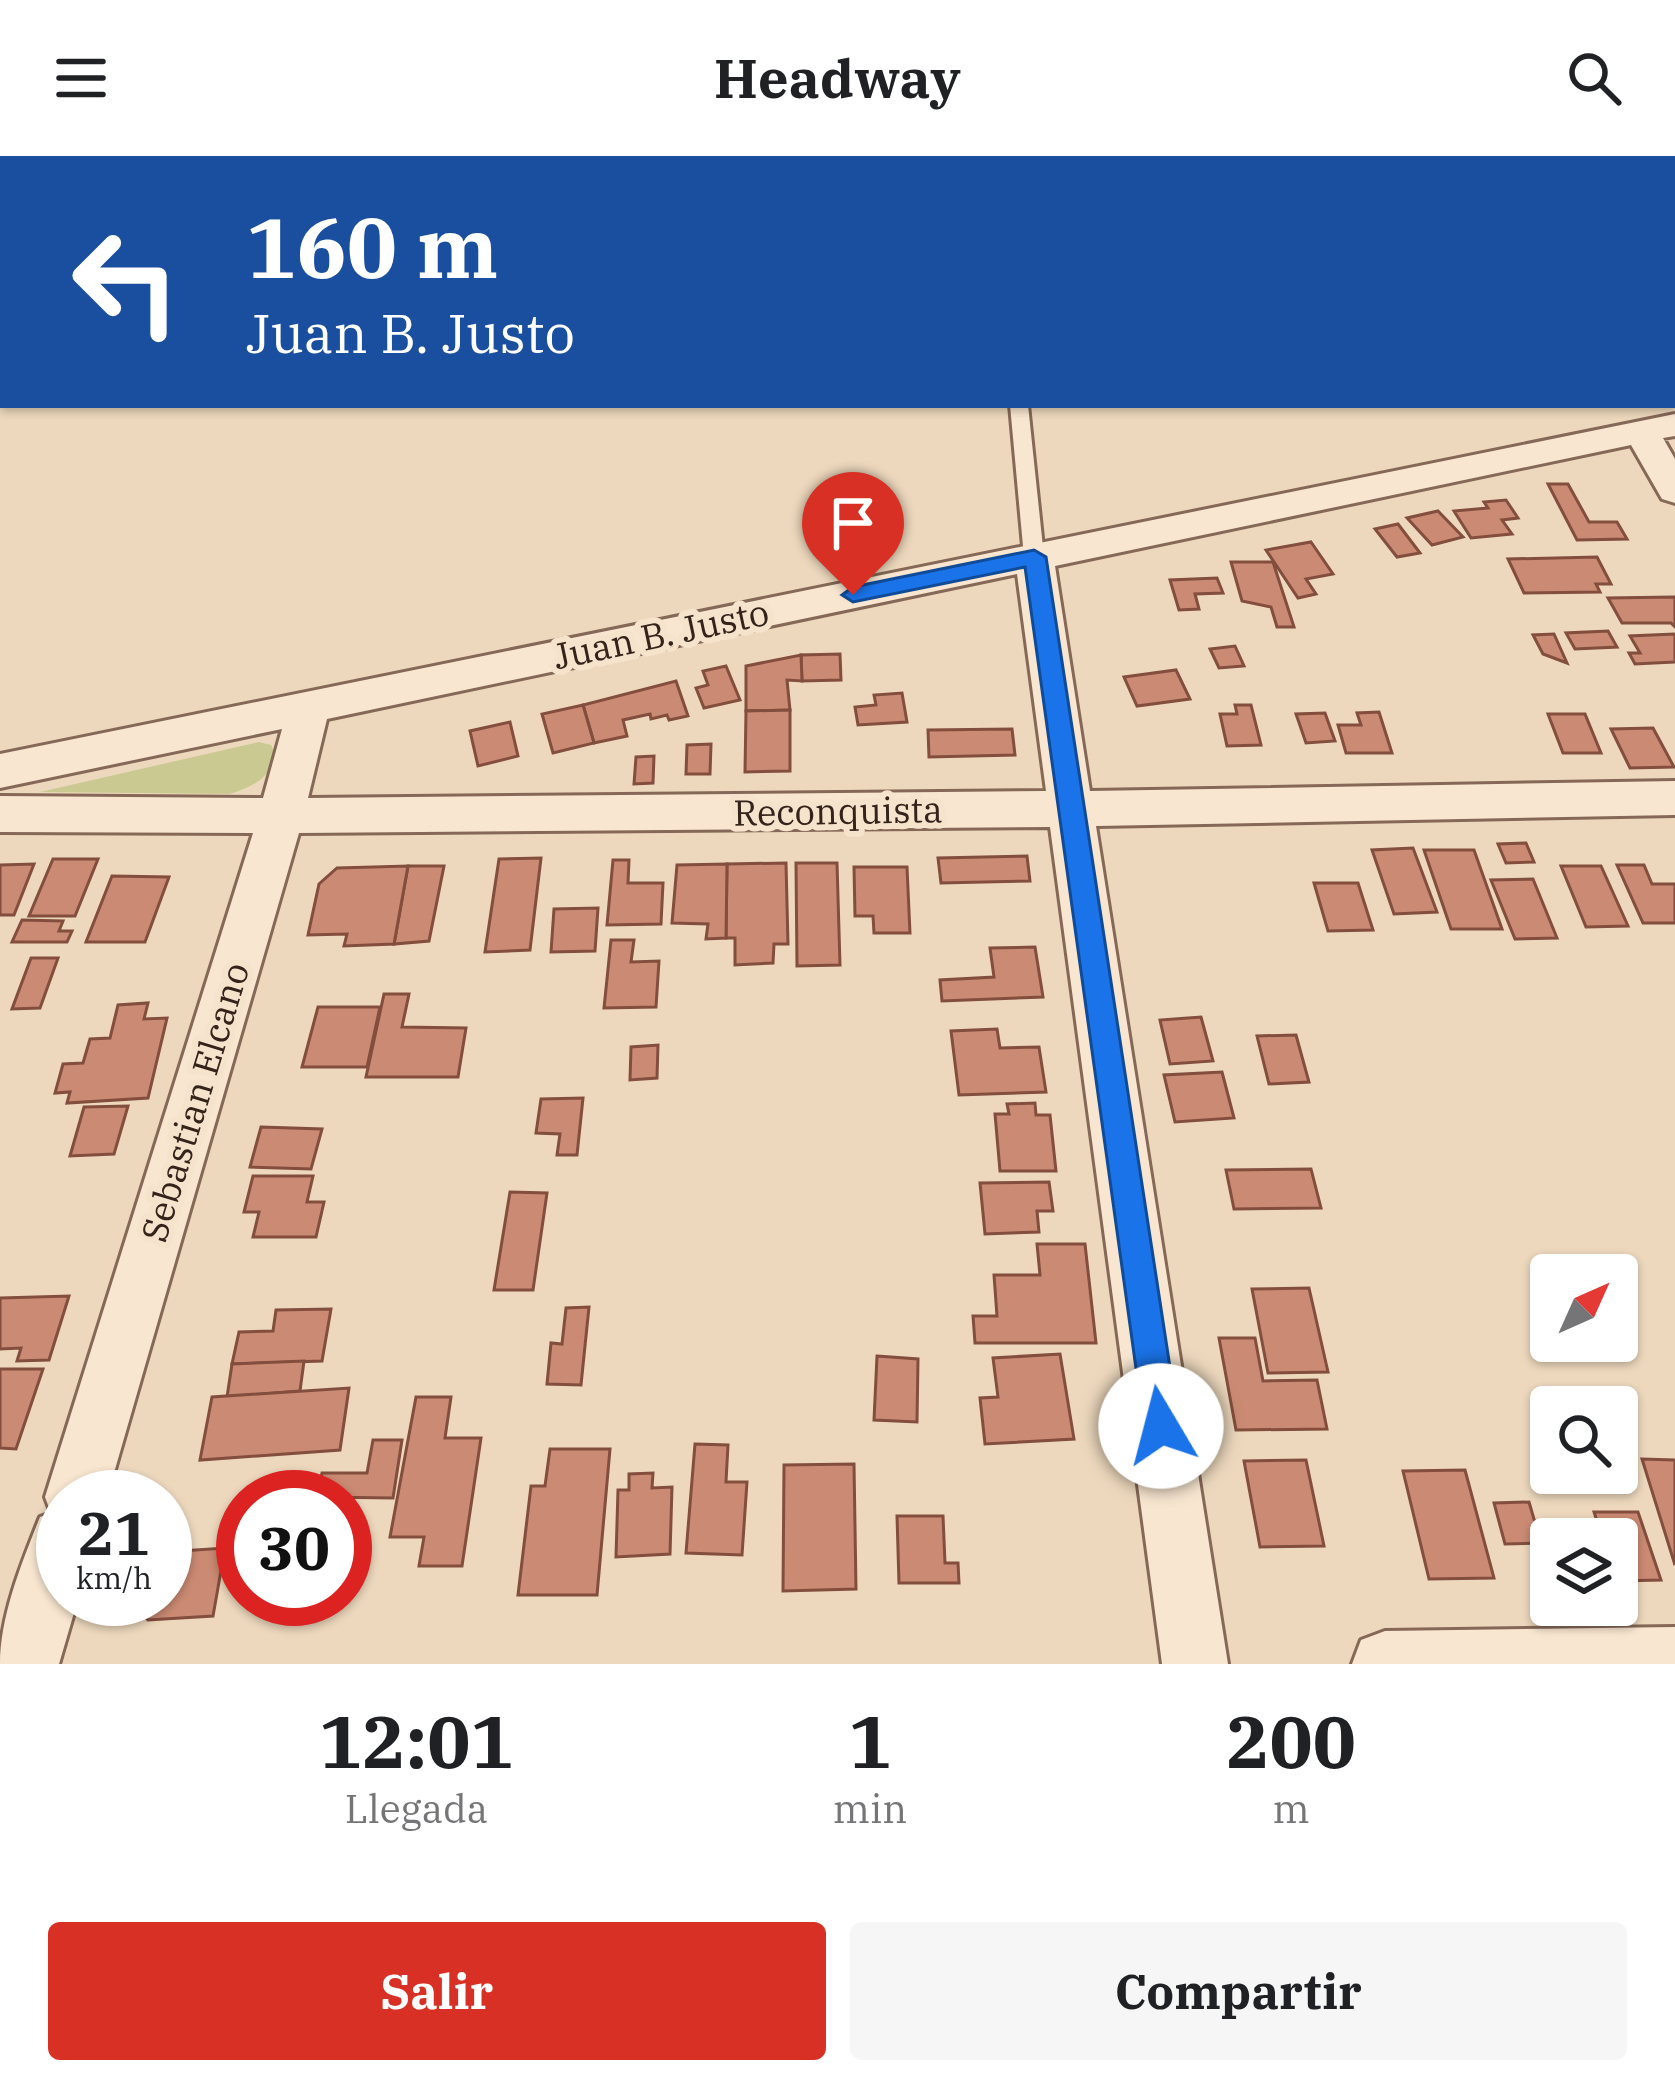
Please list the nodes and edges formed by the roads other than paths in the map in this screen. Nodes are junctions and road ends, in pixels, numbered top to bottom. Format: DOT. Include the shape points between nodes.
graph roads {
  1 [pos="1018,408"];
  2 [pos="1658,428"];
  3 [pos="1675,491"];
  4 [pos="1034,557"];
  5 [pos="309,706"];
  6 [pos="0,771"];
  7 [pos="1675,798"];
  8 [pos="1074,809"];
  9 [pos="0,814"];
  10 [pos="280,817"];
  11 [pos="84,1470"];
  12 [pos="37,1626"];
  13 [pos="1675,1660"];
  14 [pos="26,1664"];
  15 [pos="1195,1664"];
  16 [pos="1385,1664"];
  1 -- 4 [label="lane"];
  2 -- 3 [label="street"];
  2 -- 4 [label="street, Juan B. Justo"];
  4 -- 5 [label="street, Juan B. Justo"];
  4 -- 8 [label="street"];
  5 -- 6 [label="street, Juan B. Justo"];
  5 -- 10 [label="street, Sebastian Elcano"];
  7 -- 8 [label="street, Reconquista"];
  8 -- 10 [label="street, Reconquista"];
  8 -- 15 [label="street"];
  9 -- 10 [label="street, Reconquista"];
  10 -- 11 [label="street, Sebastian Elcano"];
  12 -- 14 [label="street"];
  13 -- 16 [label="street"];
}
